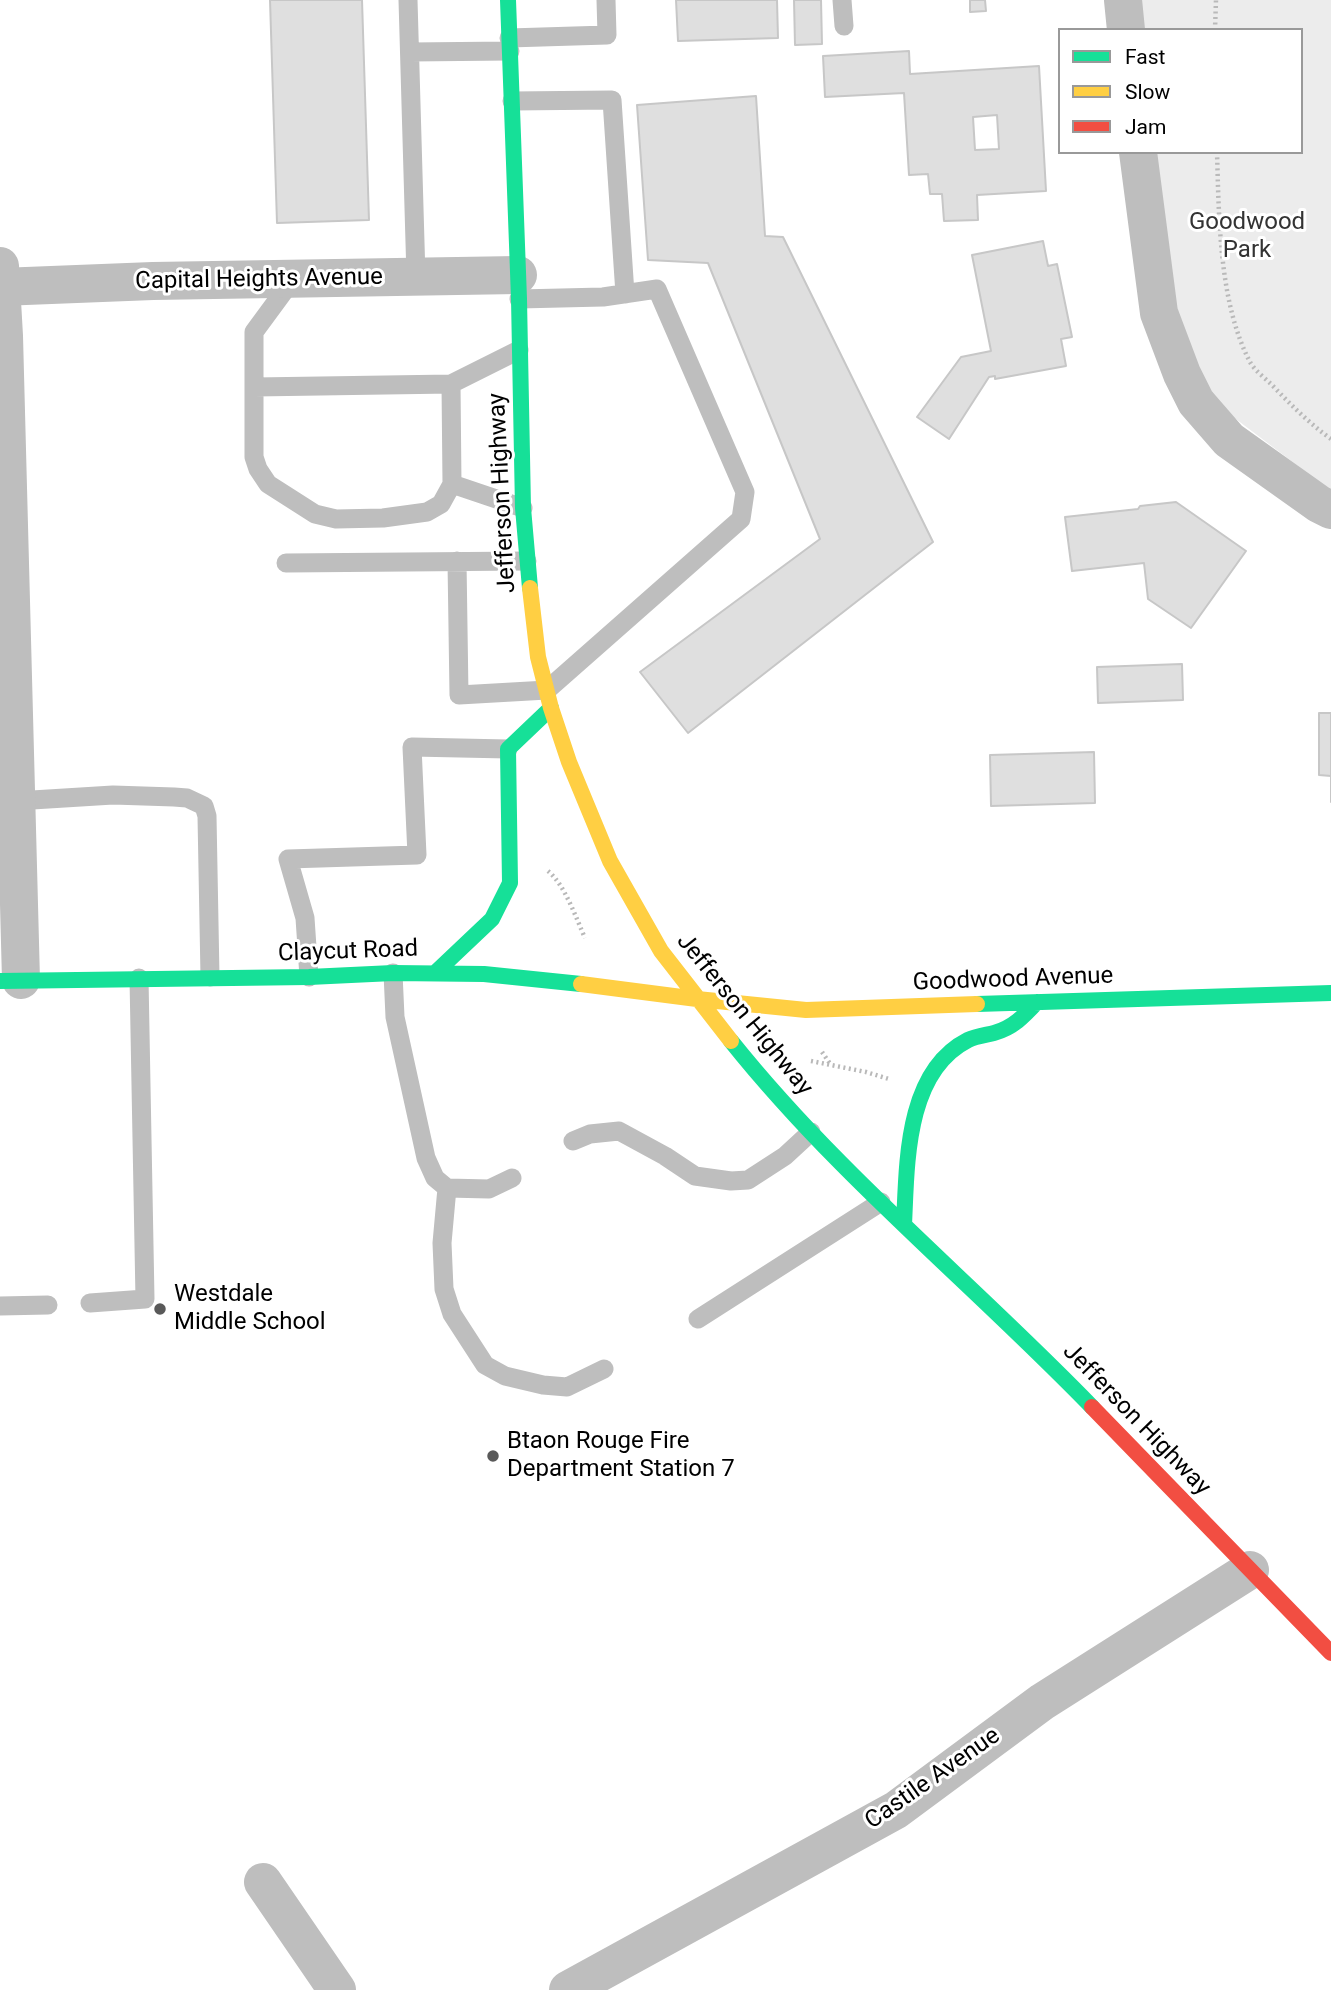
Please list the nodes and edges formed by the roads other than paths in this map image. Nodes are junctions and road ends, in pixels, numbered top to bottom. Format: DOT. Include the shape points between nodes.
graph roads {
  1 [pos="408,0"];
  2 [pos="508,0"];
  3 [pos="606,0"];
  4 [pos="842,0"];
  5 [pos="1123,0"];
  6 [pos="844,26"];
  7 [pos="1126,28"];
  8 [pos="510,44"];
  9 [pos="410,52"];
  10 [pos="512,101"];
  11 [pos="1138,154"];
  12 [pos="415,277"];
  13 [pos="293,279"];
  14 [pos="0,280"];
  15 [pos="519,287"];
  16 [pos="625,294"];
  17 [pos="519,350"];
  18 [pos="451,384"];
  19 [pos="255,387"];
  20 [pos="452,484"];
  21 [pos="523,508"];
  22 [pos="1331,510"];
  23 [pos="457,561"];
  24 [pos="527,561"];
  25 [pos="286,562"];
  26 [pos="549,699"];
  27 [pos="508,749"];
  28 [pos="16,801"];
  29 [pos="435,972"];
  30 [pos="393,973"];
  31 [pos="210,977"];
  32 [pos="309,977"];
  33 [pos="139,978"];
  34 [pos="11,981"];
  35 [pos="1331,993"];
  36 [pos="697,999"];
  37 [pos="1037,1002"];
  38 [pos="811,1132"];
  39 [pos="573,1141"];
  40 [pos="512,1178"];
  41 [pos="447,1188"];
  42 [pos="881,1202"];
  43 [pos="904,1225"];
  44 [pos="90,1303"];
  45 [pos="48,1305"];
  46 [pos="0,1306"];
  47 [pos="698,1319"];
  48 [pos="604,1369"];
  49 [pos="1250,1570"];
  50 [pos="1331,1653"];
  51 [pos="263,1882"];
  52 [pos="337,1990"];
  53 [pos="568,1990"];
  1 -- 9 [label="lane"];
  2 -- 8 [label="main road, Jefferson Highway"];
  3 -- 8 [label="lane" via="607,34"];
  4 -- 6 [label="lane"];
  5 -- 7 [label="street"];
  8 -- 9 [label="lane"];
  8 -- 10 [label="main road, Jefferson Highway"];
  9 -- 12 [label="lane"];
  10 -- 15 [label="main road, Jefferson Highway"];
  10 -- 16 [label="lane" via="612,100"];
  11 -- 22 [label="street" via="1159,313 1196,402 1229,440"];
  12 -- 13 [label="street, Capital Heights Avenue"];
  12 -- 15 [label="street, Capital Heights Avenue"];
  13 -- 14 [label="street, Capital Heights Avenue"];
  13 -- 19 [label="lane" via="254,332"];
  14 -- 28 [label="street"];
  15 -- 16 [label="lane" via="603,297"];
  15 -- 17 [label="main road, Jefferson Highway"];
  16 -- 26 [label="lane" via="657,289 745,492 741,519"];
  17 -- 18 [label="lane"];
  17 -- 21 [label="main road, Jefferson Highway"];
  18 -- 19 [label="lane"];
  18 -- 20 [label="lane"];
  19 -- 20 [label="lane" via="254,457 258,469 268,484 315,514 336,519 427,512 441,505"];
  20 -- 21 [label="lane"];
  21 -- 24 [label="main road, Jefferson Highway"];
  23 -- 24 [label="lane"];
  23 -- 25 [label="lane"];
  23 -- 26 [label="lane" via="459,695"];
  24 -- 26 [label="main road, Jefferson Highway" via="538,657"];
  26 -- 27 [label="main road"];
  26 -- 36 [label="main road, Jefferson Highway" via="610,861 661,951"];
  27 -- 29 [label="main road" via="510,883 492,919"];
  27 -- 32 [label="lane" via="412,747 417,855 288,859 305,918"];
  28 -- 31 [label="lane" via="113,795 187,798 204,806"];
  28 -- 34 [label="street"];
  29 -- 30 [label="main road, Claycut Road"];
  29 -- 36 [label="main road, Claycut Road" via="537,978"];
  30 -- 32 [label="main road, Claycut Road"];
  30 -- 41 [label="lane" via="395,1017 426,1157 435,1178"];
  31 -- 32 [label="main road, Claycut Road"];
  31 -- 33 [label="main road, Claycut Road"];
  33 -- 34 [label="main road, Claycut Road"];
  33 -- 44 [label="lane" via="145,1299"];
  35 -- 37 [label="main road, Goodwood Avenue"];
  36 -- 37 [label="main road, Goodwood Avenue" via="806,1010"];
  36 -- 38 [label="main road, Jefferson Highway"];
  37 -- 43 [label="main road" via="1013,1026 968,1040 943,1057 920,1097 910,1130"];
  38 -- 39 [label="lane" via="748,1180 731,1181 695,1176 619,1131"];
  38 -- 42 [label="main road, Jefferson Highway"];
  40 -- 41 [label="lane" via="489,1189"];
  41 -- 48 [label="lane" via="444,1289 452,1314 485,1365 505,1376 568,1387"];
  42 -- 43 [label="main road, Jefferson Highway"];
  42 -- 47 [label="lane"];
  43 -- 49 [label="main road, Jefferson Highway" via="1055,1369"];
  45 -- 46 [label="lane"];
  49 -- 50 [label="main road, Jefferson Highway"];
  49 -- 53 [label="street, Castile Avenue" via="1042,1702 896,1810"];
  51 -- 52 [label="street"];
}
